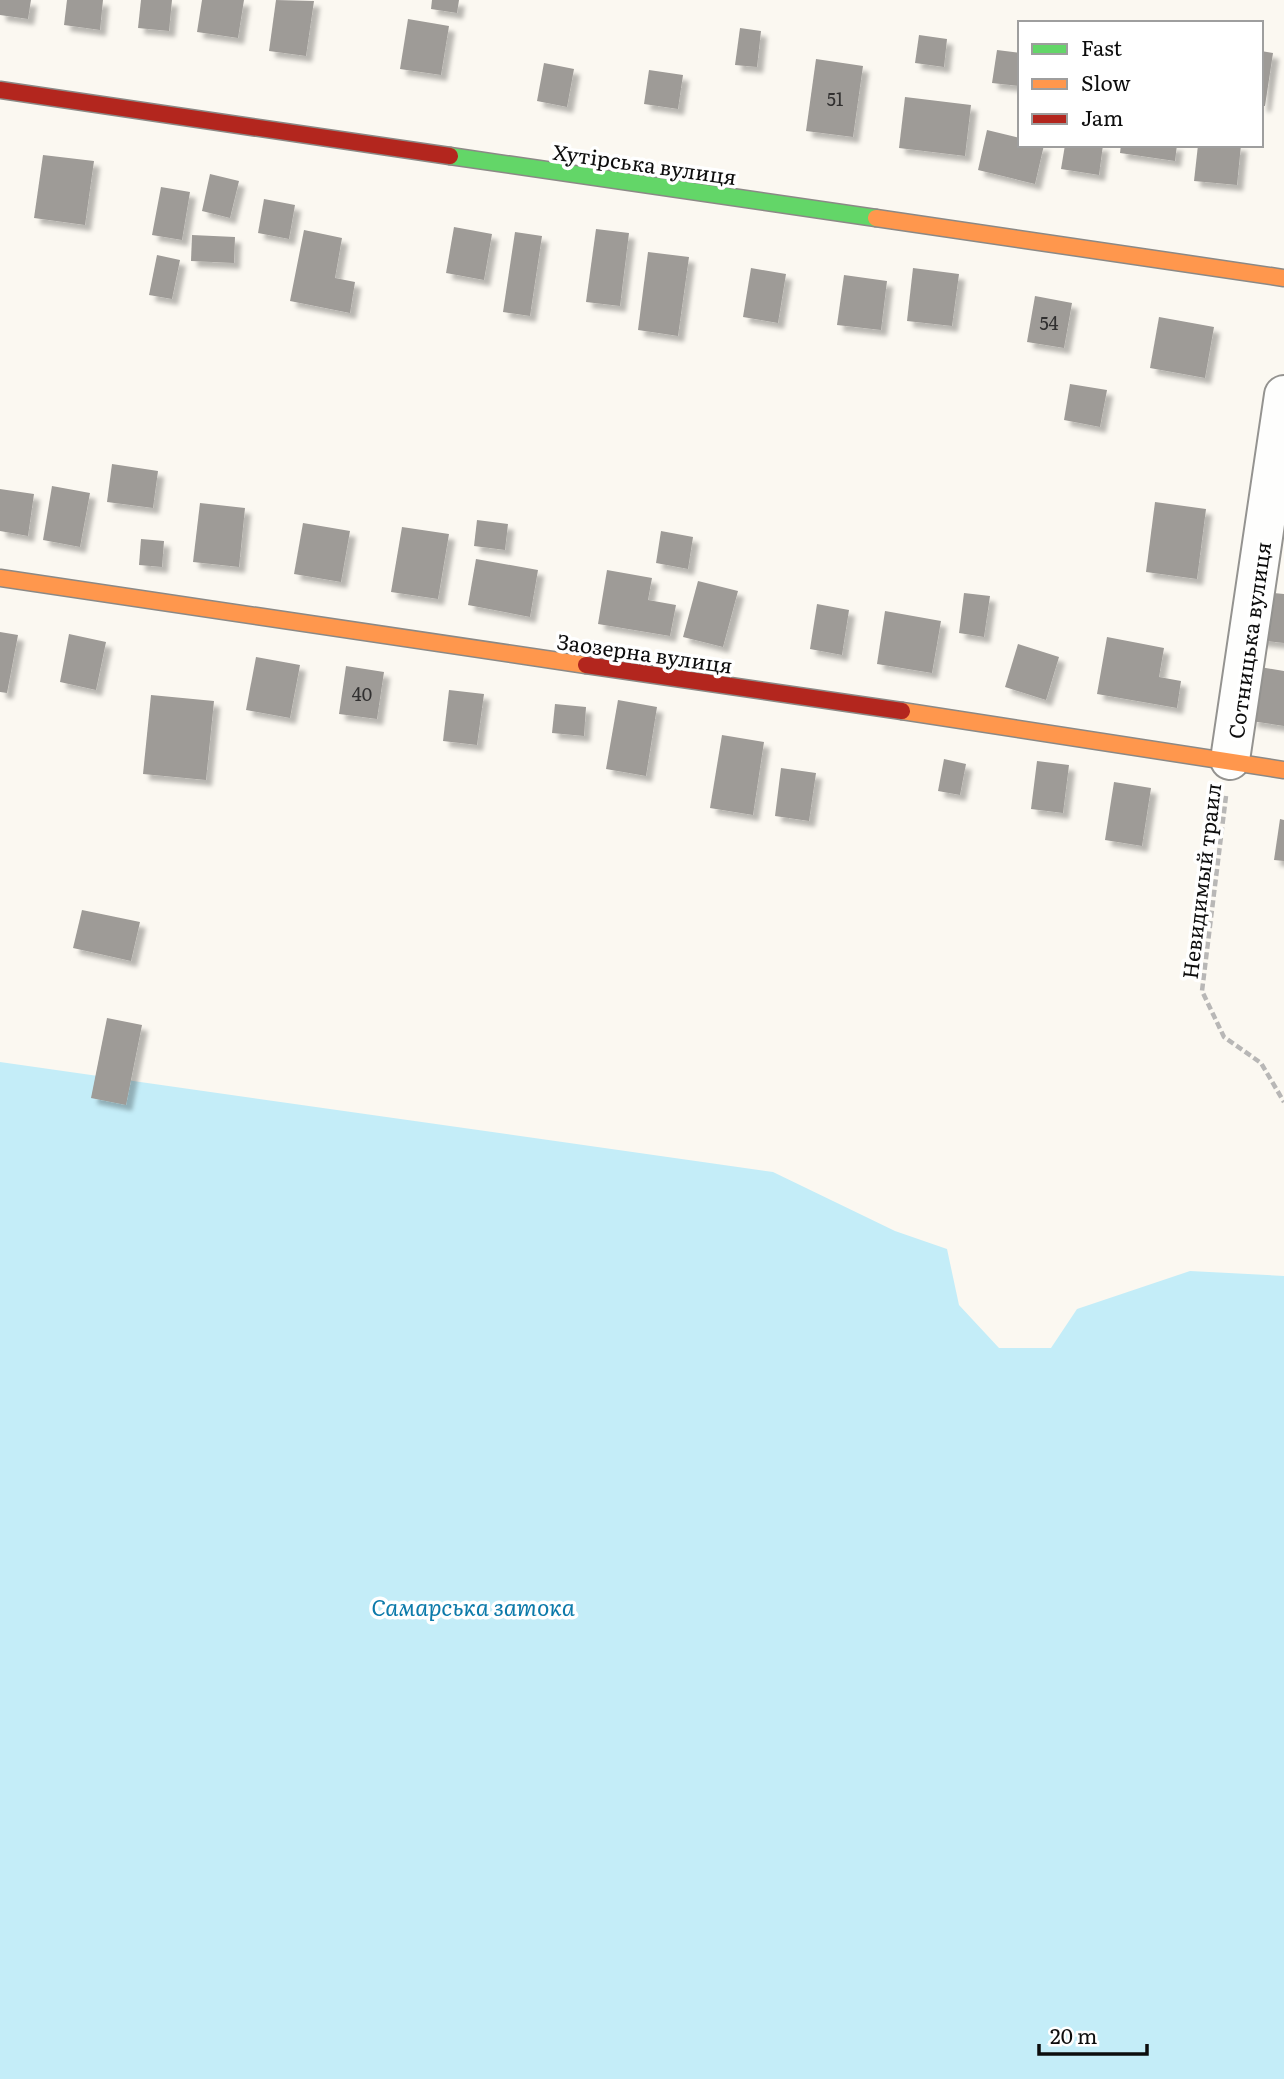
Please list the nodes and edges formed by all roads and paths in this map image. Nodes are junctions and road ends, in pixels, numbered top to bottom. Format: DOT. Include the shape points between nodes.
graph roads {
  1 [pos="0,90"];
  2 [pos="1284,278"];
  3 [pos="1284,395"];
  4 [pos="0,578"];
  5 [pos="1230,760"];
  6 [pos="1284,770"];
  7 [pos="1284,1102"];
  1 -- 2 [label="street, Хутірська вулиця"];
  3 -- 5 [label="street, Сотницька вулиця"];
  4 -- 5 [label="street, Заозерна вулиця"];
  5 -- 6 [label="street, Заозерна вулиця"];
  5 -- 7 [label="path, Невидимый траил" via="1202,991 1224,1037 1261,1063"];
}
